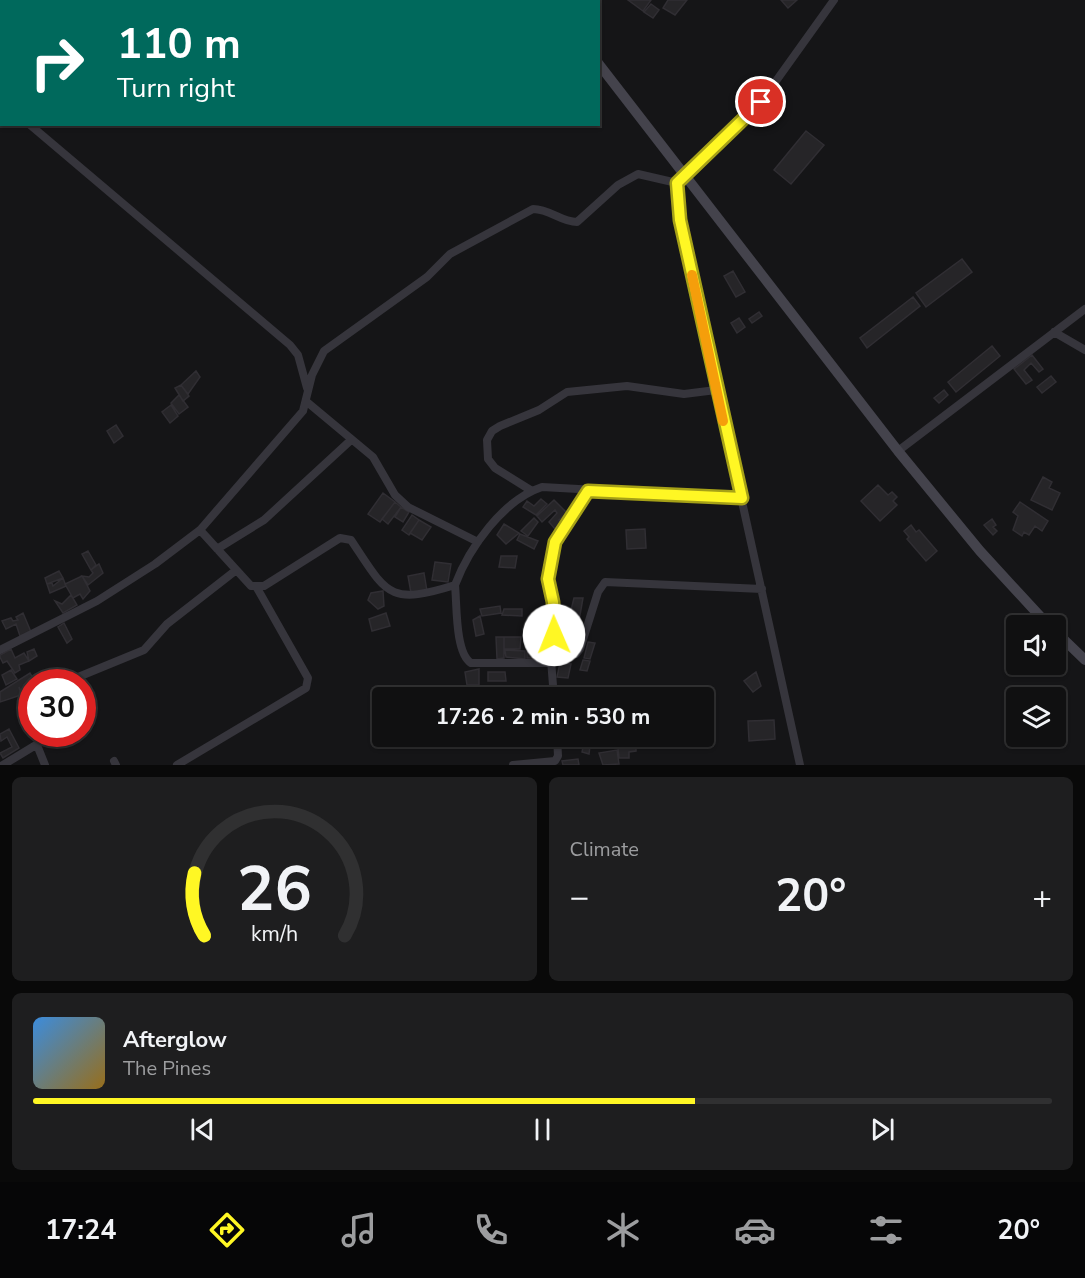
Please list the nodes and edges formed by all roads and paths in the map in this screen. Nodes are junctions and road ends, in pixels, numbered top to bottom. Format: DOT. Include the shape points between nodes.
graph roads {
  1 [pos="834,0"];
  2 [pos="600,66"];
  3 [pos="31,126"];
  4 [pos="685,174"];
  5 [pos="677,183"];
  6 [pos="1085,309"];
  7 [pos="1054,332"];
  8 [pos="1085,350"];
  9 [pos="716,390"];
  10 [pos="308,392"];
  11 [pos="307,402"];
  12 [pos="351,440"];
  13 [pos="898,451"];
  14 [pos="532,491"];
  15 [pos="588,491"];
  16 [pos="742,498"];
  17 [pos="200,530"];
  18 [pos="478,542"];
  19 [pos="218,549"];
  20 [pos="235,571"];
  21 [pos="455,585"];
  22 [pos="258,588"];
  23 [pos="762,589"];
  24 [pos="1039,615"];
  25 [pos="1066,642"];
  26 [pos="0,650"];
  27 [pos="552,658"];
  28 [pos="1085,660"];
  29 [pos="96,670"];
  30 [pos="553,687"];
  31 [pos="34,747"];
  32 [pos="38,747"];
  33 [pos="557,747"];
  34 [pos="3,765"];
  35 [pos="45,765"];
  36 [pos="177,765"];
  37 [pos="513,765"];
  38 [pos="800,765"];
  1 -- 4 [label="street" via="761,102"];
  2 -- 4 [label="street"];
  3 -- 10 [label="street" via="290,345 304,373"];
  4 -- 5 [label="street"];
  4 -- 13 [label="street"];
  5 -- 9 [label="street" via="680,220"];
  5 -- 10 [label="street" via="638,174 618,185 577,222 544,209 533,209 460,247 427,277 324,351"];
  6 -- 7 [label="street"];
  7 -- 8 [label="street"];
  7 -- 13 [label="street"];
  9 -- 14 [label="street" via="684,394 627,386 567,392 539,410 500,426 487,440 488,459 495,468"];
  9 -- 16 [label="street"];
  10 -- 11 [label="street"];
  11 -- 12 [label="street"];
  11 -- 17 [label="street"];
  12 -- 18 [label="street" via="373,457 395,495 408,507"];
  12 -- 19 [label="street" via="264,520"];
  13 -- 24 [label="street"];
  14 -- 15 [label="street" via="553,487"];
  14 -- 18 [label="street"];
  15 -- 16 [label="street"];
  15 -- 27 [label="street" via="555,542 548,579 553,602"];
  16 -- 23 [label="street"];
  17 -- 19 [label="street"];
  17 -- 26 [label="street" via="97,601"];
  18 -- 21 [label="street"];
  19 -- 20 [label="street"];
  20 -- 22 [label="street"];
  20 -- 29 [label="street" via="167,624 144,650"];
  21 -- 22 [label="street" via="411,597 400,595 380,583 351,540 340,538"];
  21 -- 27 [label="street" via="461,650 466,660 547,663"];
  22 -- 36 [label="street" via="308,678 306,688"];
  23 -- 27 [label="street" via="605,582 598,592 580,649 576,654"];
  23 -- 38 [label="street"];
  25 -- 28 [label="street"];
  27 -- 30 [label="street"];
  31 -- 34 [label="street"];
  32 -- 35 [label="street"];
  33 -- 37 [label="street" via="555,761"];
}
